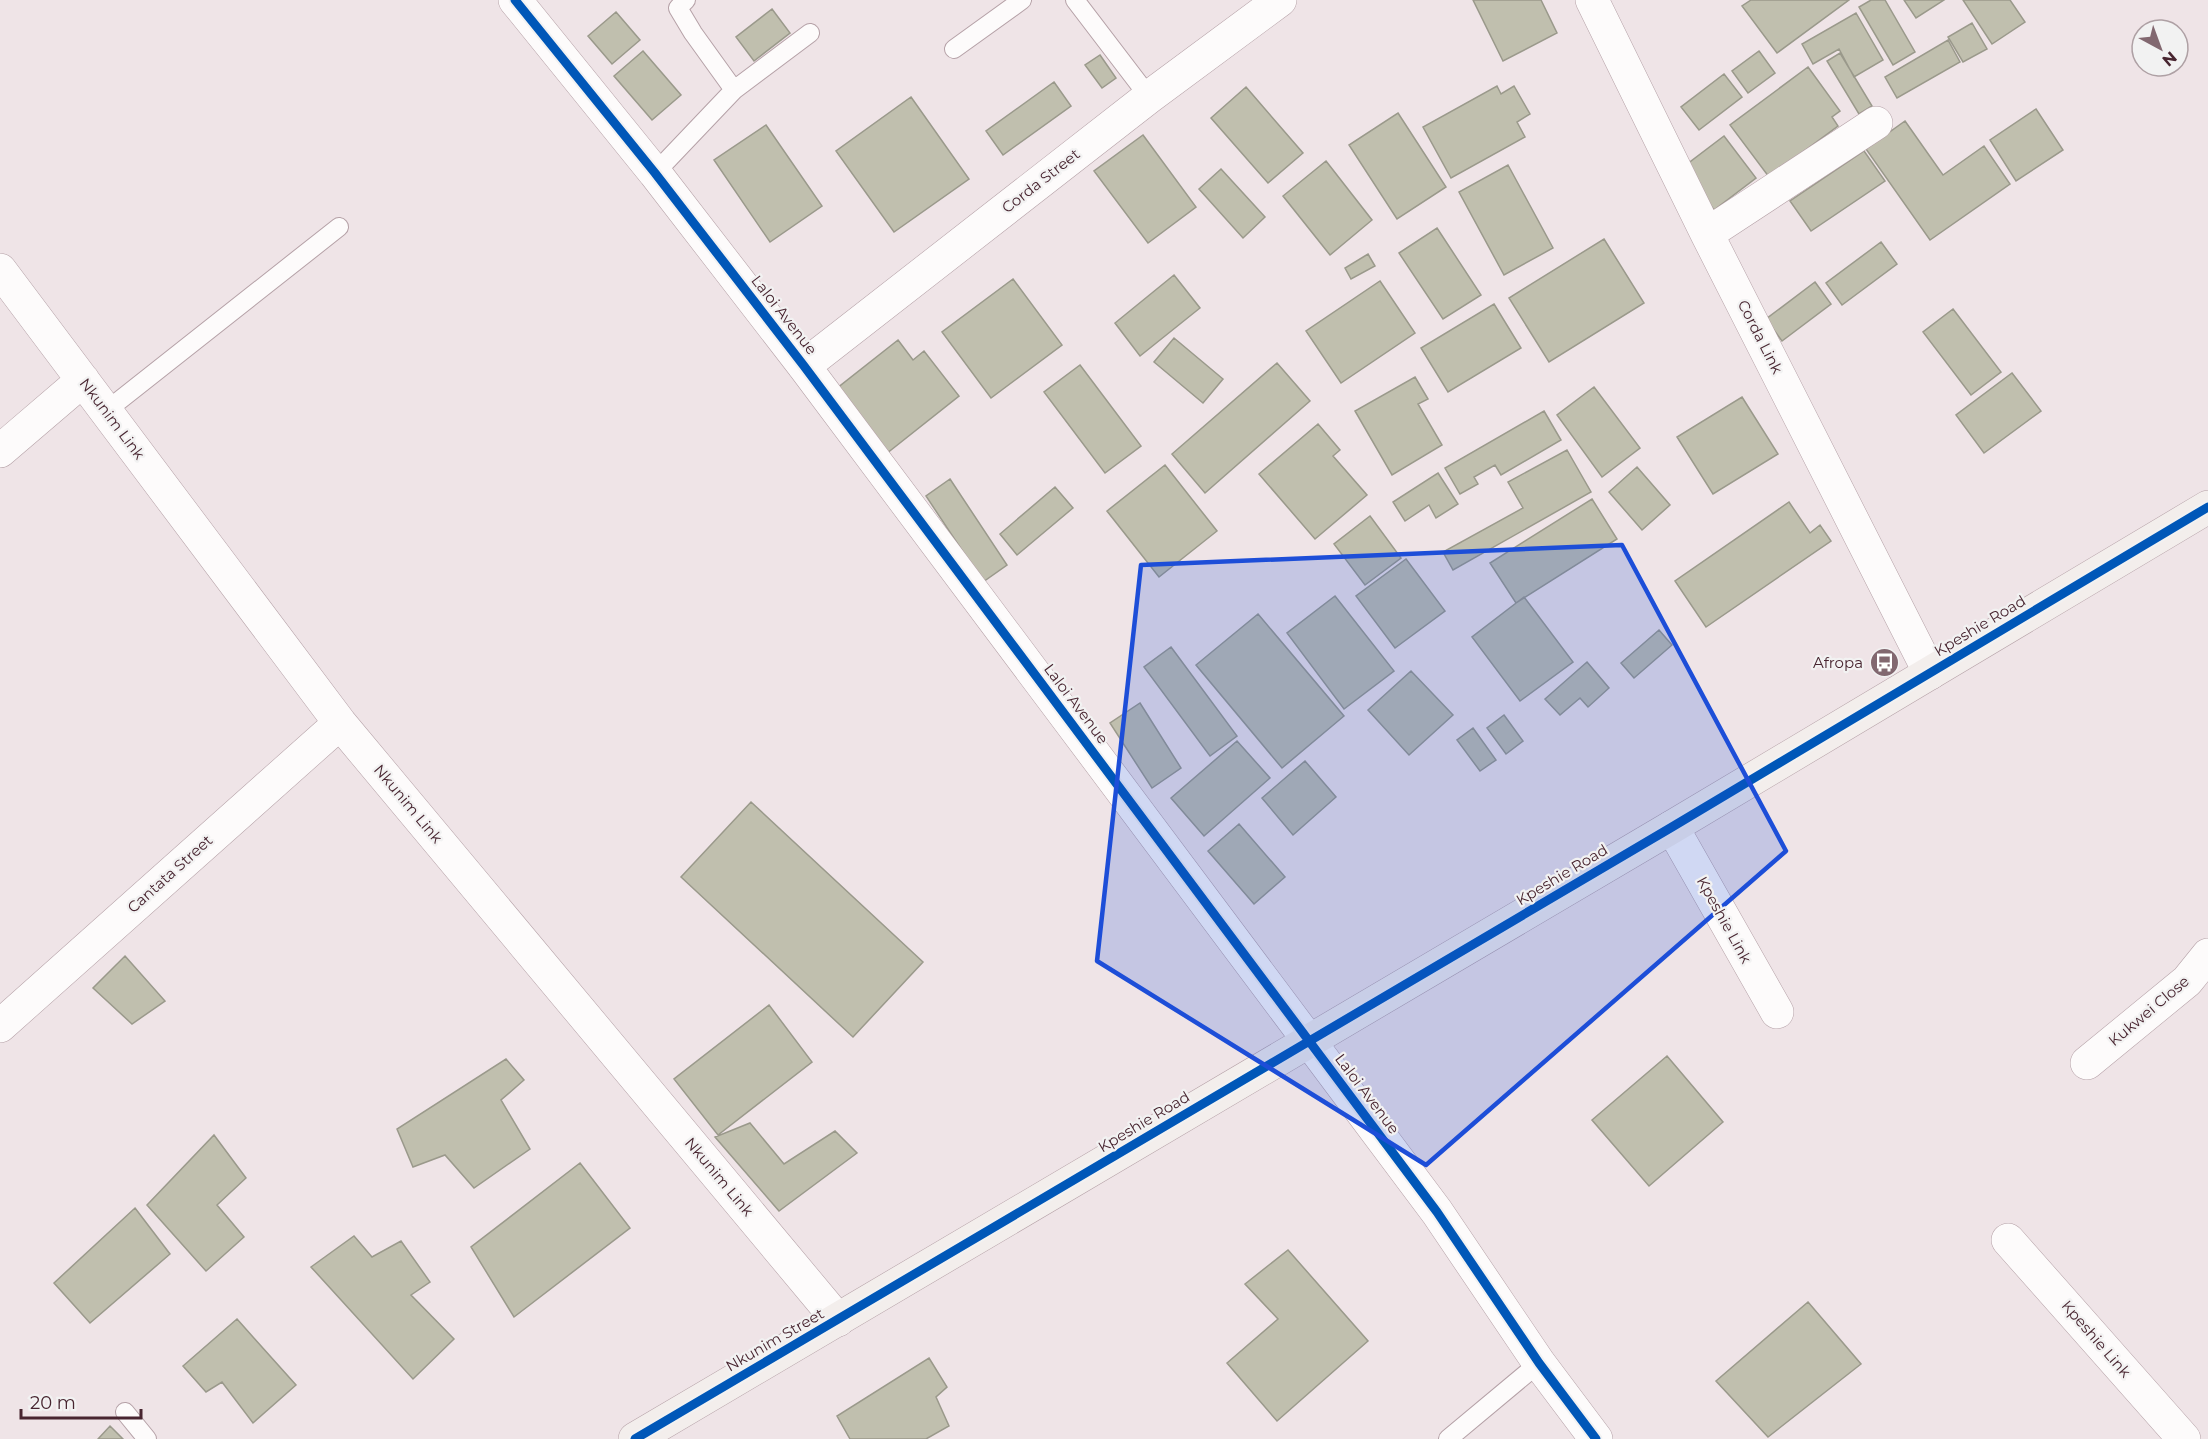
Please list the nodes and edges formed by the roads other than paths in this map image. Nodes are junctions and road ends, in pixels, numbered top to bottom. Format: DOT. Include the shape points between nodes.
graph roads {
  1 [pos="515,0"];
  2 [pos="686,0"];
  3 [pos="1022,0"];
  4 [pos="1075,0"];
  5 [pos="1280,0"];
  6 [pos="1592,0"];
  7 [pos="810,33"];
  8 [pos="954,49"];
  9 [pos="734,90"];
  10 [pos="1149,97"];
  11 [pos="1876,123"];
  12 [pos="655,173"];
  13 [pos="339,227"];
  14 [pos="1707,234"];
  15 [pos="0,270"];
  16 [pos="804,366"];
  17 [pos="83,380"];
  18 [pos="106,411"];
  19 [pos="0,451"];
  20 [pos="2208,507"];
  21 [pos="1930,673"];
  22 [pos="340,723"];
  23 [pos="1672,827"];
  24 [pos="2208,955"];
  25 [pos="1777,1012"];
  26 [pos="0,1026"];
  27 [pos="1309,1041"];
  28 [pos="2087,1063"];
  29 [pos="2008,1240"];
  30 [pos="930,1266"];
  31 [pos="838,1320"];
  32 [pos="1539,1363"];
  33 [pos="125,1412"];
  34 [pos="147,1439"];
  35 [pos="635,1439"];
  36 [pos="1448,1439"];
  37 [pos="1596,1439"];
  38 [pos="2184,1439"];
  1 -- 12 [label="street, Laloi Avenue"];
  2 -- 9 [label="lane" via="678,8"];
  3 -- 8 [label="lane"];
  4 -- 10 [label="lane"];
  5 -- 10 [label="street, Corda Street"];
  6 -- 14 [label="street, Corda Link"];
  7 -- 9 [label="lane"];
  9 -- 12 [label="lane"];
  10 -- 16 [label="street, Corda Street"];
  11 -- 14 [label="street"];
  12 -- 16 [label="street, Laloi Avenue"];
  13 -- 18 [label="lane"];
  14 -- 21 [label="street, Corda Link"];
  15 -- 17 [label="street, Nkunim Link"];
  16 -- 27 [label="street, Laloi Avenue"];
  17 -- 18 [label="street, Nkunim Link"];
  17 -- 19 [label="street"];
  18 -- 22 [label="street, Nkunim Link"];
  20 -- 21 [label="street, Kpeshie Road"];
  21 -- 23 [label="street, Kpeshie Road"];
  22 -- 26 [label="street, Cantata Street"];
  22 -- 31 [label="street, Nkunim Link"];
  23 -- 25 [label="street, Kpeshie Link"];
  23 -- 27 [label="street, Kpeshie Road"];
  24 -- 28 [label="street, Kukwei Close" via="2187,981"];
  27 -- 30 [label="street, Kpeshie Road"];
  27 -- 32 [label="street, Laloi Avenue" via="1437,1212"];
  29 -- 38 [label="street, Kpeshie Link"];
  30 -- 31 [label="street, Nkunim Street"];
  31 -- 35 [label="street, Nkunim Street"];
  32 -- 36 [label="lane"];
  32 -- 37 [label="street, Laloi Avenue"];
  33 -- 34 [label="lane"];
}
